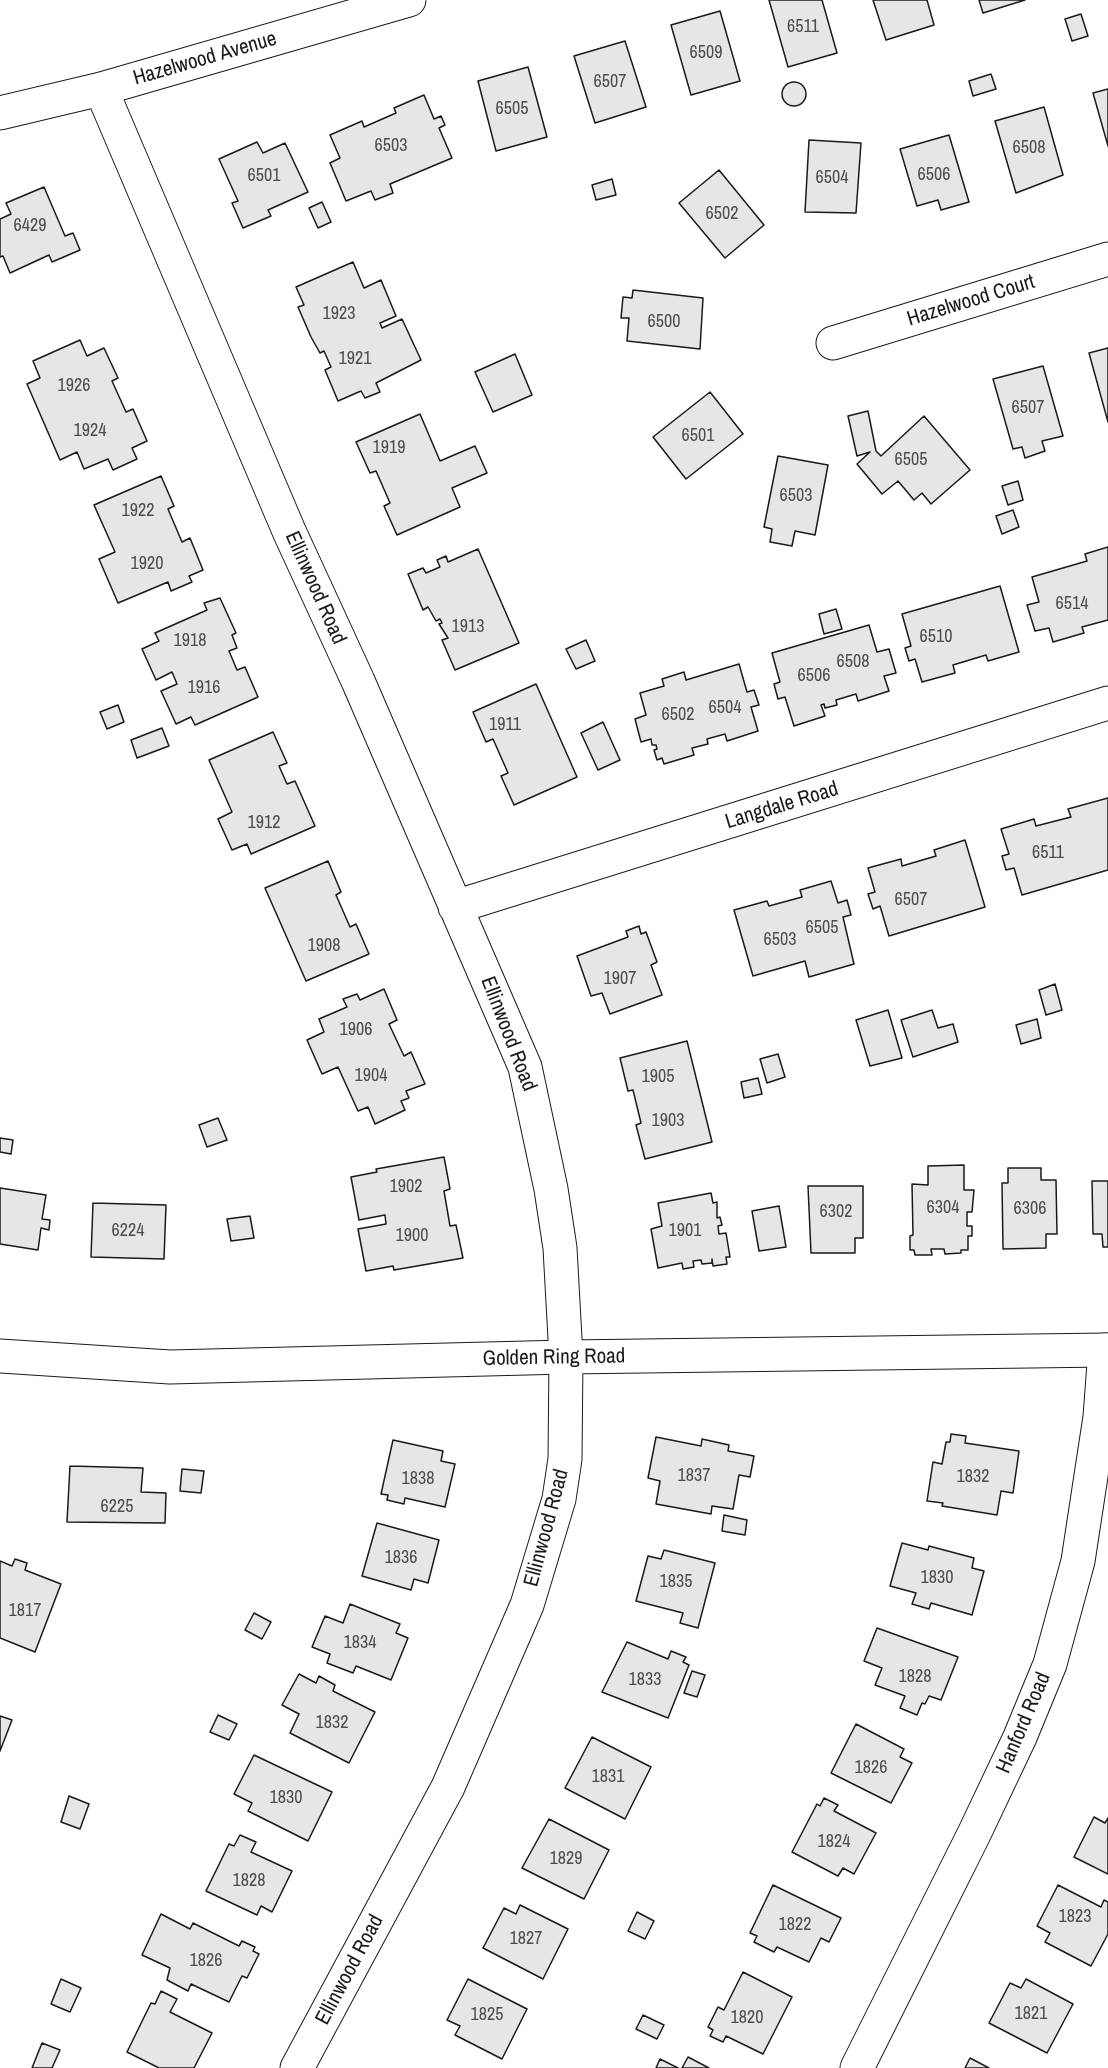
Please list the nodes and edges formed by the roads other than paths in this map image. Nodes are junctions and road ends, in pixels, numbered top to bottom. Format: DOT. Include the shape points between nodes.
graph roads {
  1 [pos="409,0"];
  2 [pos="101,89"];
  3 [pos="0,112"];
  4 [pos="1108,259"];
  5 [pos="833,343"];
  6 [pos="1108,703"];
  7 [pos="455,907"];
  8 [pos="1106,1350"];
  9 [pos="0,1356"];
  10 [pos="566,1357"];
  11 [pos="297,2068"];
  12 [pos="857,2068"];
  1 -- 2 [label="street, Hazelwood Avenue"];
  2 -- 3 [label="street, Hazelwood Avenue"];
  2 -- 7 [label="street, Ellinwood Road"];
  4 -- 5 [label="street, Hazelwood Court"];
  6 -- 7 [label="street, Langdale Road"];
  7 -- 10 [label="street, Ellinwood Road" via="500,1005 527,1077 560,1248"];
  8 -- 10 [label="street, Golden Ring Road"];
  8 -- 12 [label="street, Hanford Road" via="1078,1561 1050,1664 974,1834"];
  9 -- 10 [label="street, Golden Ring Road" via="170,1367"];
  10 -- 11 [label="street, Ellinwood Road" via="564,1469 559,1499 527,1605 448,1787"];
}
